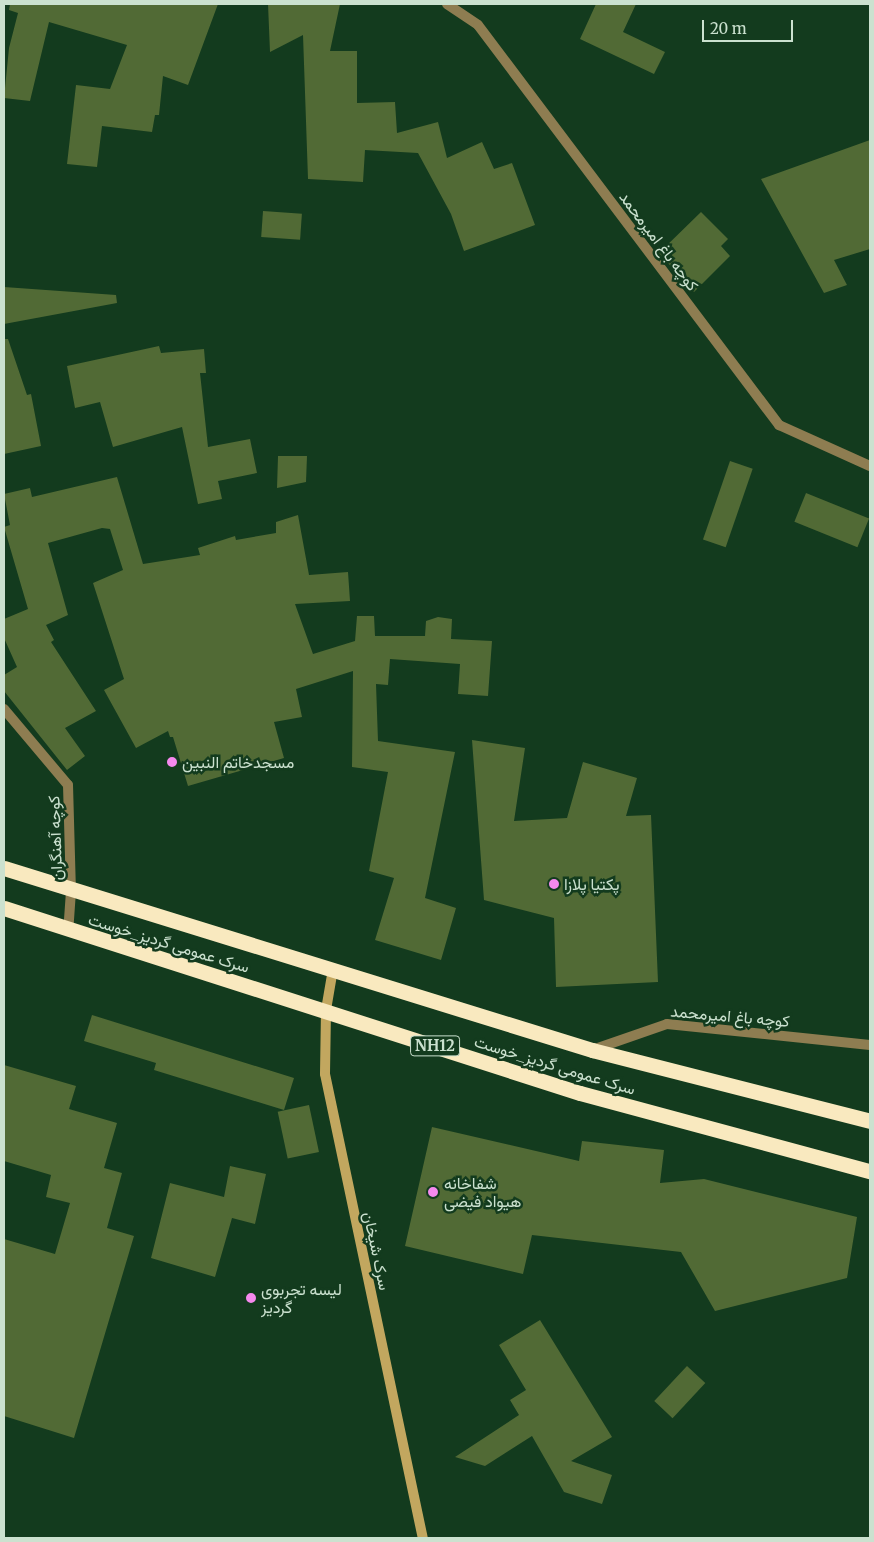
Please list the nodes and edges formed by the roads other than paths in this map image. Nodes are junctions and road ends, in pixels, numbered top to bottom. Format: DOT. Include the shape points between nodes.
graph roads {
  1 [pos="447,4"];
  2 [pos="870,466"];
  3 [pos="4,709"];
  4 [pos="4,868"];
  5 [pos="72,892"];
  6 [pos="4,908"];
  7 [pos="68,930"];
  8 [pos="333,969"];
  9 [pos="326,1010"];
  10 [pos="870,1045"];
  11 [pos="592,1050"];
  12 [pos="870,1121"];
  13 [pos="870,1171"];
  14 [pos="423,1538"];
  1 -- 2 [label="street, کوچه باغ امیرمحمد" via="478,24 780,425"];
  3 -- 5 [label="street, کوچه آهنگران" via="68,785"];
  4 -- 5 [label="highway, سرک عمومی گردیز_خوست / NH12"];
  5 -- 7 [label="street, کوچه آهنگران"];
  5 -- 8 [label="highway, سرک عمومی گردیز_خوست / NH12"];
  6 -- 7 [label="highway, سرک عمومی گردیز_خوست / NH12"];
  7 -- 9 [label="highway, سرک عمومی گردیز_خوست / NH12"];
  8 -- 9 [label="street, سرک شیخان"];
  8 -- 11 [label="highway, سرک عمومی گردیز_خوست / NH12"];
  9 -- 13 [label="highway, سرک عمومی گردیز_خوست / NH12" via="580,1093"];
  9 -- 14 [label="street, سرک شیخان" via="325,1074"];
  10 -- 11 [label="street, کوچه باغ امیرمحمد" via="667,1024"];
  11 -- 12 [label="highway, سرک عمومی گردیز_خوست / NH12"];
}
